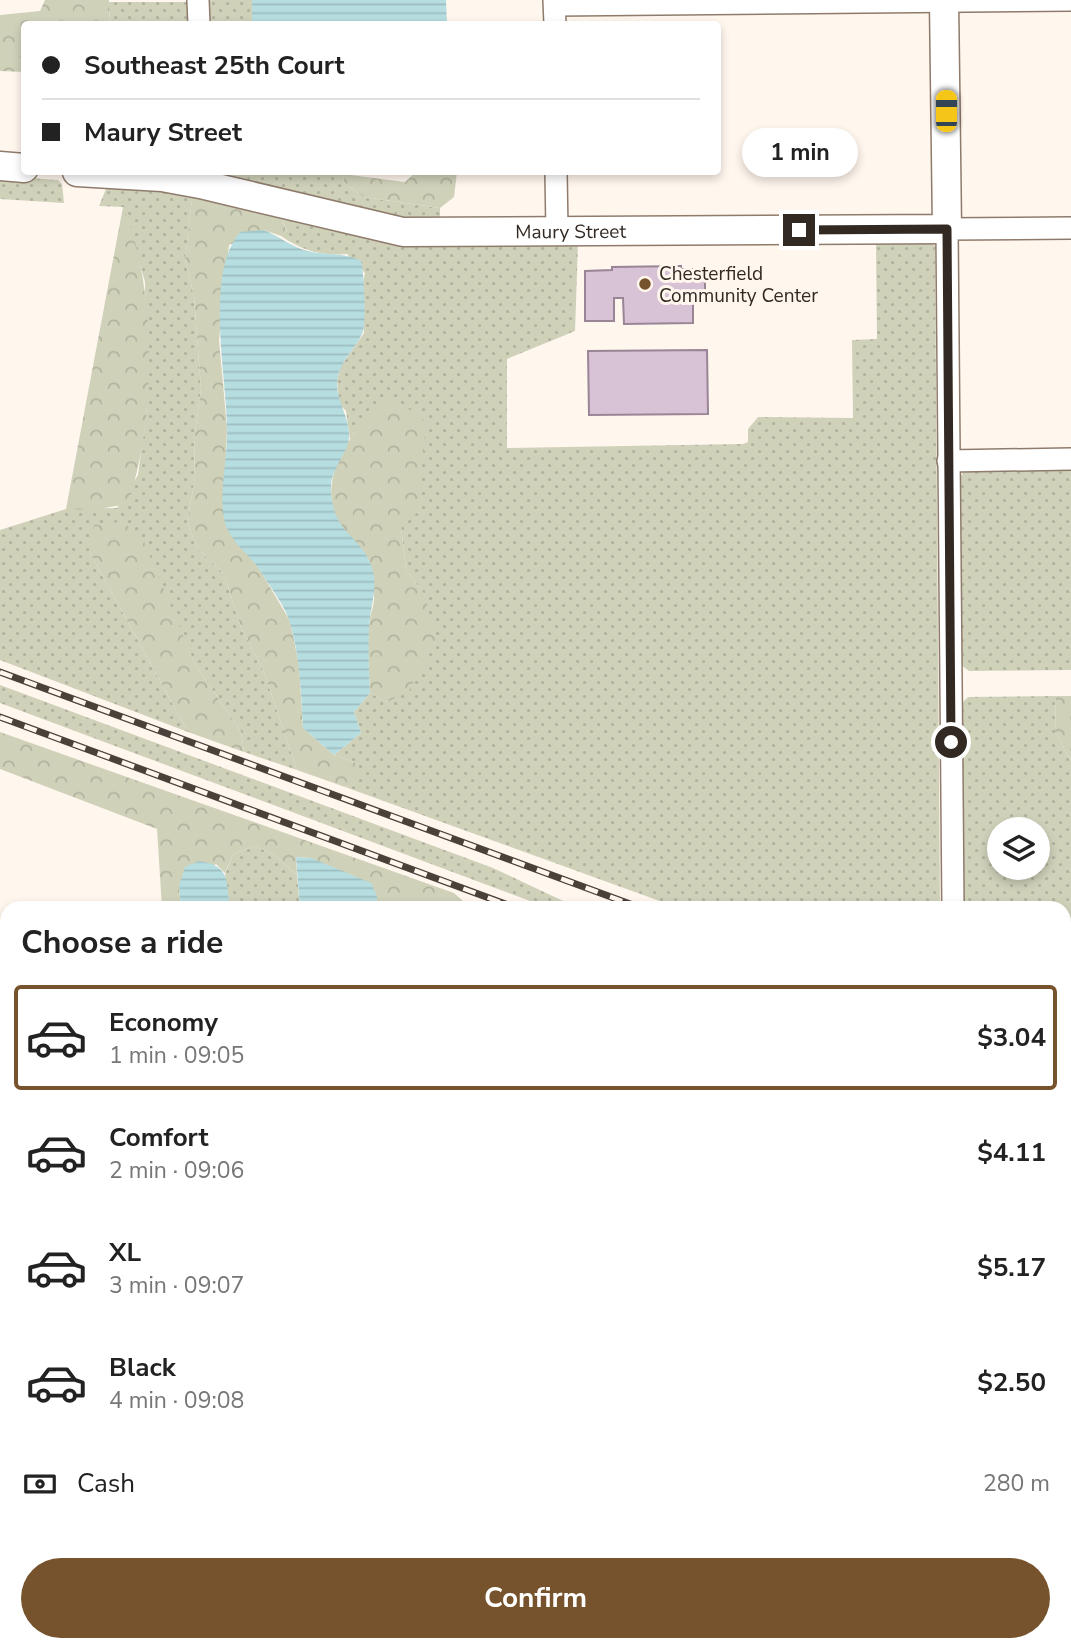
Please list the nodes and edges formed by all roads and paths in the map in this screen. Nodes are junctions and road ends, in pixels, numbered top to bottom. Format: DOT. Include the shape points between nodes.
graph roads {
  1 [pos="198,0"];
  2 [pos="1071,0"];
  3 [pos="944,1"];
  4 [pos="555,10"];
  5 [pos="199,21"];
  6 [pos="0,166"];
  7 [pos="21,168"];
  8 [pos="128,175"];
  9 [pos="556,175"];
  10 [pos="200,178"];
  11 [pos="1071,228"];
  12 [pos="947,229"];
  13 [pos="557,231"];
  14 [pos="1071,459"];
  15 [pos="948,461"];
  16 [pos="953,901"];
  1 -- 5 [label="street"];
  2 -- 3 [label="street"];
  3 -- 4 [label="street"];
  3 -- 12 [label="main road"];
  6 -- 7 [label="main road"];
  8 -- 10 [label="main road, Maury Street"];
  9 -- 13 [label="street"];
  10 -- 13 [label="main road, Maury Street" via="402,232"];
  11 -- 12 [label="street, Maury Street"];
  12 -- 13 [label="main road, Maury Street"];
  12 -- 15 [label="street"];
  14 -- 15 [label="street"];
  15 -- 16 [label="street"];
}
